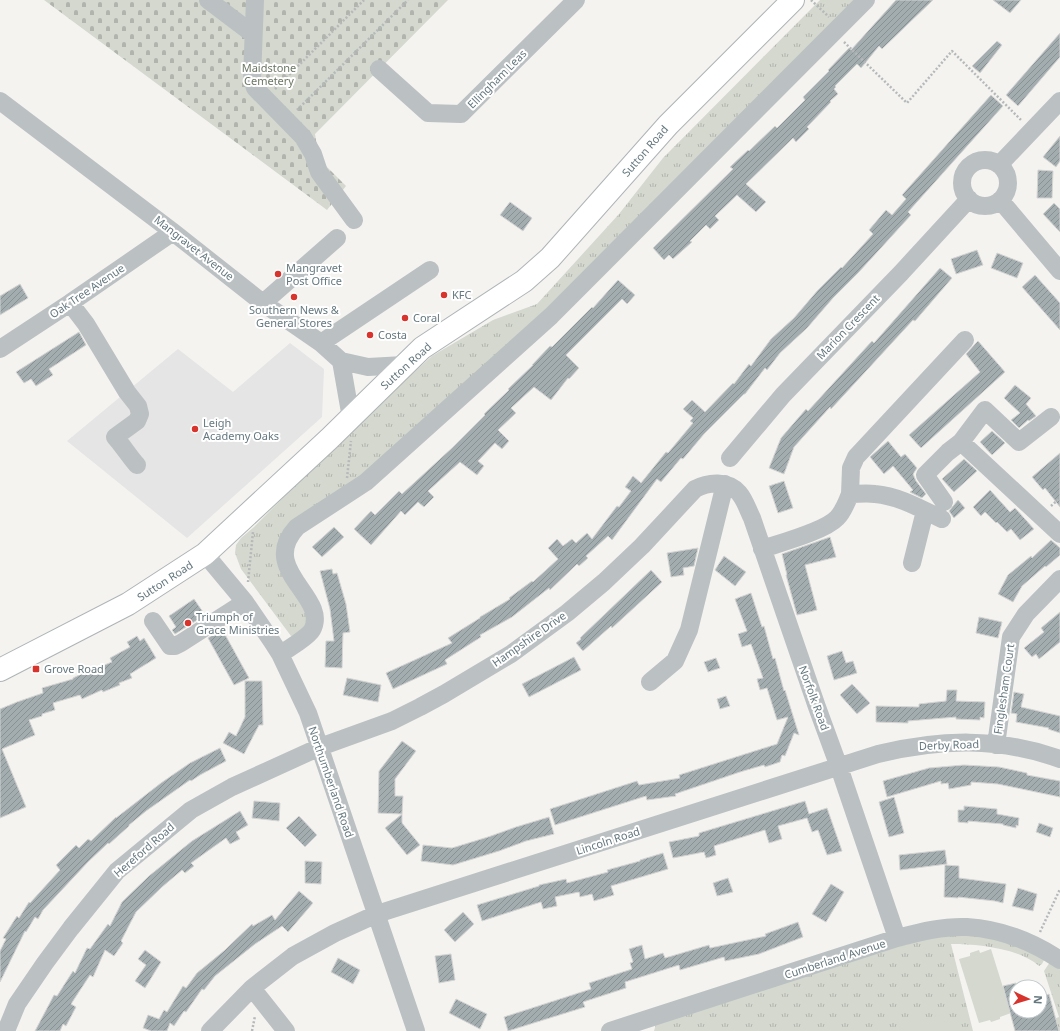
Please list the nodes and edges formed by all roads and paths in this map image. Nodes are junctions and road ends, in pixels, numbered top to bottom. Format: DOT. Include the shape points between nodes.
graph roads {
  1 [pos="208,0"];
  2 [pos="255,0"];
  3 [pos="364,0"];
  4 [pos="408,0"];
  5 [pos="794,0"];
  6 [pos="811,0"];
  7 [pos="866,0"];
  8 [pos="572,4"];
  9 [pos="837,29"];
  10 [pos="253,34"];
  11 [pos="379,69"];
  12 [pos="265,99"];
  13 [pos="0,101"];
  14 [pos="1060,101"];
  15 [pos="287,120"];
  16 [pos="1032,131"];
  17 [pos="999,165"];
  18 [pos="969,199"];
  19 [pos="1000,200"];
  20 [pos="354,220"];
  21 [pos="173,232"];
  22 [pos="337,238"];
  23 [pos="430,270"];
  24 [pos="1060,271"];
  25 [pos="70,303"];
  26 [pos="263,303"];
  27 [pos="965,340"];
  28 [pos="321,343"];
  29 [pos="0,349"];
  30 [pos="341,361"];
  31 [pos="404,365"];
  32 [pos="1051,417"];
  33 [pos="351,418"];
  34 [pos="954,447"];
  35 [pos="730,458"];
  36 [pos="137,465"];
  37 [pos="725,484"];
  38 [pos="850,494"];
  39 [pos="344,496"];
  40 [pos="925,511"];
  41 [pos="253,531"];
  42 [pos="1060,534"];
  43 [pos="762,549"];
  44 [pos="205,554"];
  45 [pos="912,563"];
  46 [pos="1060,579"];
  47 [pos="248,582"];
  48 [pos="245,602"];
  49 [pos="153,621"];
  50 [pos="280,654"];
  51 [pos="0,670"];
  52 [pos="650,682"];
  53 [pos="996,745"];
  54 [pos="320,747"];
  55 [pos="1060,759"];
  56 [pos="839,767"];
  57 [pos="1060,889"];
  58 [pos="377,914"];
  59 [pos="897,938"];
  60 [pos="1034,945"];
  61 [pos="1060,960"];
  62 [pos="252,988"];
  63 [pos="643,1026"];
  64 [pos="6,1031"];
  65 [pos="210,1031"];
  66 [pos="286,1031"];
  67 [pos="416,1031"];
  68 [pos="610,1031"];
  1 -- 10 [label="street"];
  2 -- 10 [label="street"];
  3 -- 12 [label="path"];
  4 -- 15 [label="path"];
  5 -- 31 [label="main road, Sutton Road" via="668,125 550,258 524,281 422,348"];
  6 -- 9 [label="path"];
  7 -- 9 [label="street"];
  8 -- 11 [label="street, Ellingham Leas" via="460,114 428,113"];
  9 -- 16 [label="path" via="907,103 952,51"];
  9 -- 39 [label="street" via="551,316 366,482"];
  10 -- 12 [label="street" via="252,79 255,88"];
  12 -- 15 [label="street"];
  13 -- 21 [label="street, Mangravet Avenue"];
  14 -- 16 [label="street"];
  15 -- 20 [label="street" via="304,136 324,180"];
  16 -- 17 [label="street"];
  17 -- 18 [label="street" via="990,160 982,160 969,166 963,175 962,183 964,193"];
  17 -- 19 [label="street" via="1006,174 1008,183"];
  18 -- 19 [label="street" via="982,206"];
  18 -- 35 [label="street, Marion Crescent" via="783,395"];
  19 -- 24 [label="street"];
  21 -- 25 [label="street, Oak Tree Avenue"];
  21 -- 26 [label="street, Mangravet Avenue"];
  22 -- 26 [label="street"];
  23 -- 28 [label="street"];
  25 -- 29 [label="street, Oak Tree Avenue"];
  25 -- 36 [label="street" via="138,406 140,414 137,421 115,437"];
  26 -- 28 [label="street, Mangravet Avenue"];
  27 -- 38 [label="street" via="856,457 851,468"];
  28 -- 30 [label="street, Mangravet Avenue"];
  30 -- 31 [label="street" via="368,367"];
  30 -- 33 [label="street"];
  31 -- 33 [label="main road, Sutton Road"];
  32 -- 34 [label="street" via="1019,442 985,410"];
  33 -- 39 [label="path" via="352,431"];
  33 -- 44 [label="main road, Sutton Road"];
  34 -- 40 [label="street" via="925,475 943,510"];
  34 -- 42 [label="street"];
  37 -- 43 [label="street, Norfolk Road" via="740,494 752,518"];
  37 -- 52 [label="street" via="689,630 675,661"];
  37 -- 54 [label="street, Hampshire Drive" via="706,484 695,489 604,582 511,654 420,707 380,726"];
  38 -- 40 [label="street" via="887,496"];
  38 -- 43 [label="street" via="837,518 826,526"];
  39 -- 50 [label="street" via="297,527 286,542 286,565 311,605 315,622 311,632"];
  40 -- 45 [label="street"];
  41 -- 47 [label="path"];
  43 -- 56 [label="street, Norfolk Road"];
  44 -- 48 [label="street, Northumberland Road"];
  44 -- 51 [label="main road, Sutton Road" via="128,604"];
  46 -- 53 [label="street, Finglesham Court" via="1026,614 1011,637"];
  48 -- 49 [label="street" via="175,646 170,646"];
  48 -- 50 [label="street, Northumberland Road"];
  50 -- 54 [label="street, Northumberland Road" via="308,713"];
  53 -- 55 [label="street, Derby Road"];
  53 -- 56 [label="street, Derby Road" via="960,742 910,747"];
  54 -- 58 [label="street, Northumberland Road"];
  54 -- 64 [label="street, Hereford Road" via="232,787 191,810 117,871 45,963 17,1004"];
  56 -- 58 [label="street, Lincoln Road"];
  56 -- 59 [label="street, Norfolk Road"];
  57 -- 60 [label="path"];
  58 -- 62 [label="street, Lincoln Road" via="293,956"];
  58 -- 67 [label="street, Northumberland Road"];
  59 -- 60 [label="street, Cumberland Avenue" via="936,929 966,927 1008,935"];
  59 -- 63 [label="street, Cumberland Avenue"];
  60 -- 61 [label="street, Cumberland Avenue"];
  62 -- 65 [label="street, Lincoln Road"];
  62 -- 66 [label="street"];
  63 -- 68 [label="street, Cumberland Avenue"];
}
